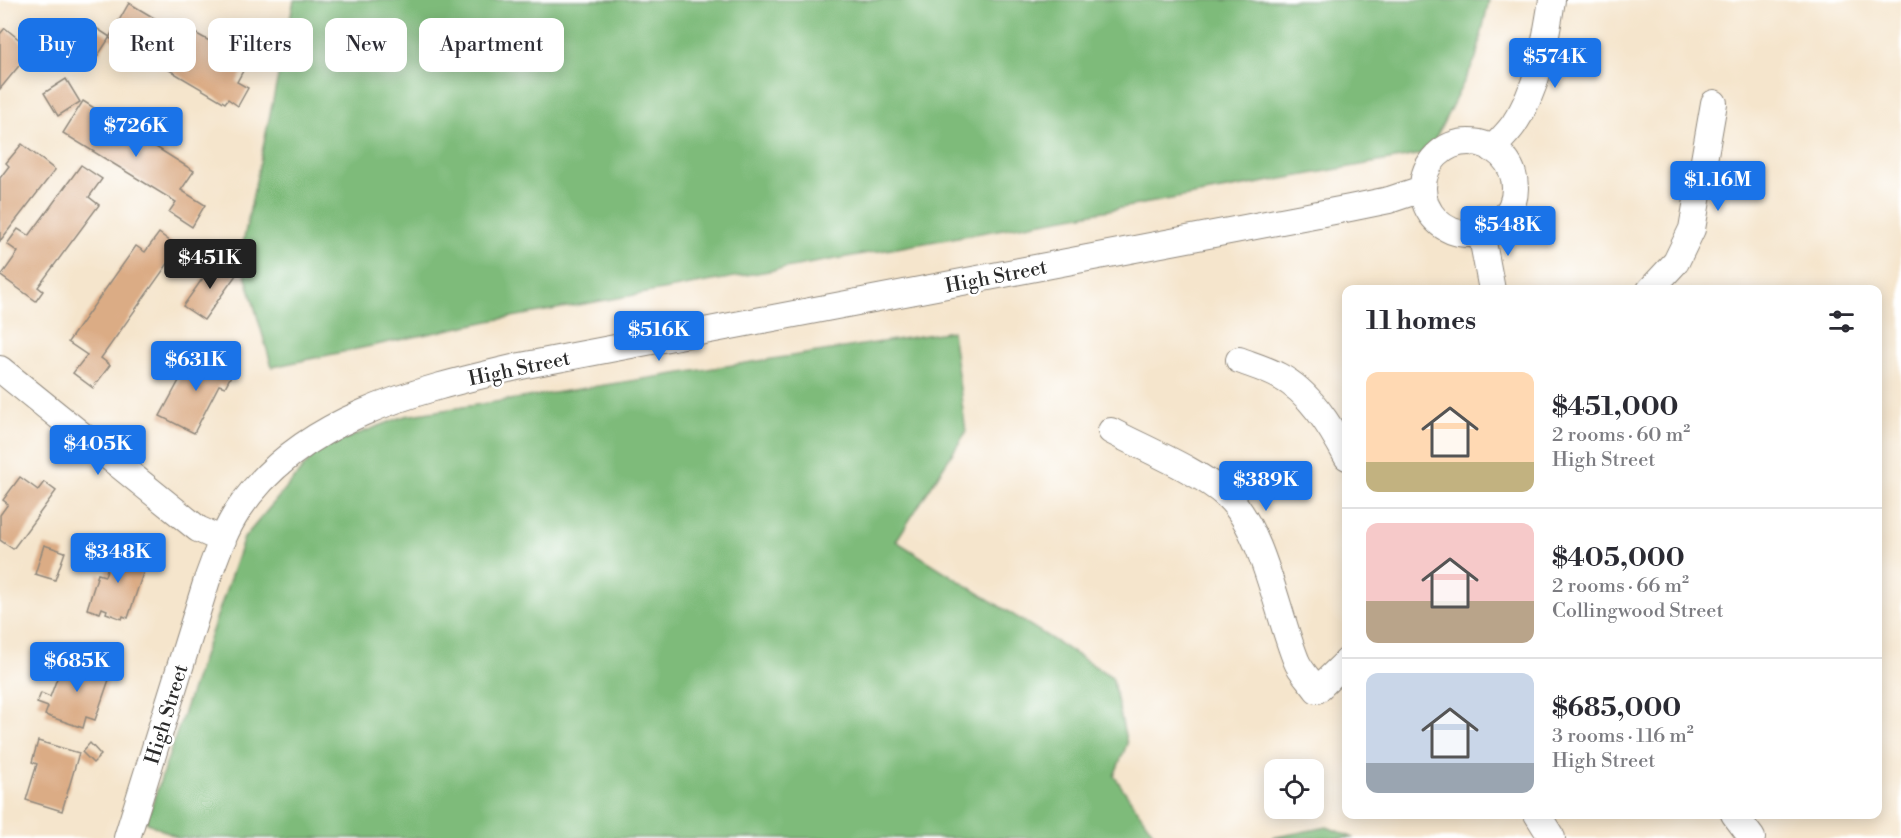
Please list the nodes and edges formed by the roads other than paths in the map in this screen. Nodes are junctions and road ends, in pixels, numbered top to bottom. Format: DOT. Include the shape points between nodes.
graph roads {
  1 [pos="1552,0"];
  2 [pos="1714,103"];
  3 [pos="1492,149"];
  4 [pos="1422,189"];
  5 [pos="1481,232"];
  6 [pos="1491,285"];
  7 [pos="1655,285"];
  8 [pos="1239,360"];
  9 [pos="0,369"];
  10 [pos="1111,431"];
  11 [pos="1342,448"];
  12 [pos="223,540"];
  13 [pos="1342,666"];
  14 [pos="1540,819"];
  15 [pos="1738,819"];
  16 [pos="127,838"];
  17 [pos="1552,838"];
  18 [pos="1752,838"];
  1 -- 3 [label="street" via="1542,59 1528,100"];
  2 -- 7 [label="street" via="1692,229 1676,262"];
  3 -- 4 [label="street" via="1465,142 1446,149 1430,163"];
  3 -- 5 [label="street" via="1510,168 1514,194 1504,219"];
  4 -- 5 [label="street" via="1430,213 1448,229 1464,234"];
  4 -- 12 [label="street, High Street" via="1350,208 520,366 444,384 386,402 314,438 258,486 238,510"];
  5 -- 6 [label="street"];
  8 -- 11 [label="street" via="1297,387"];
  9 -- 12 [label="street" via="198,529"];
  10 -- 13 [label="street" via="1202,478 1227,496 1253,534 1297,663 1317,690"];
  12 -- 16 [label="street, High Street"];
  14 -- 17 [label="street"];
  15 -- 18 [label="street"];
}
